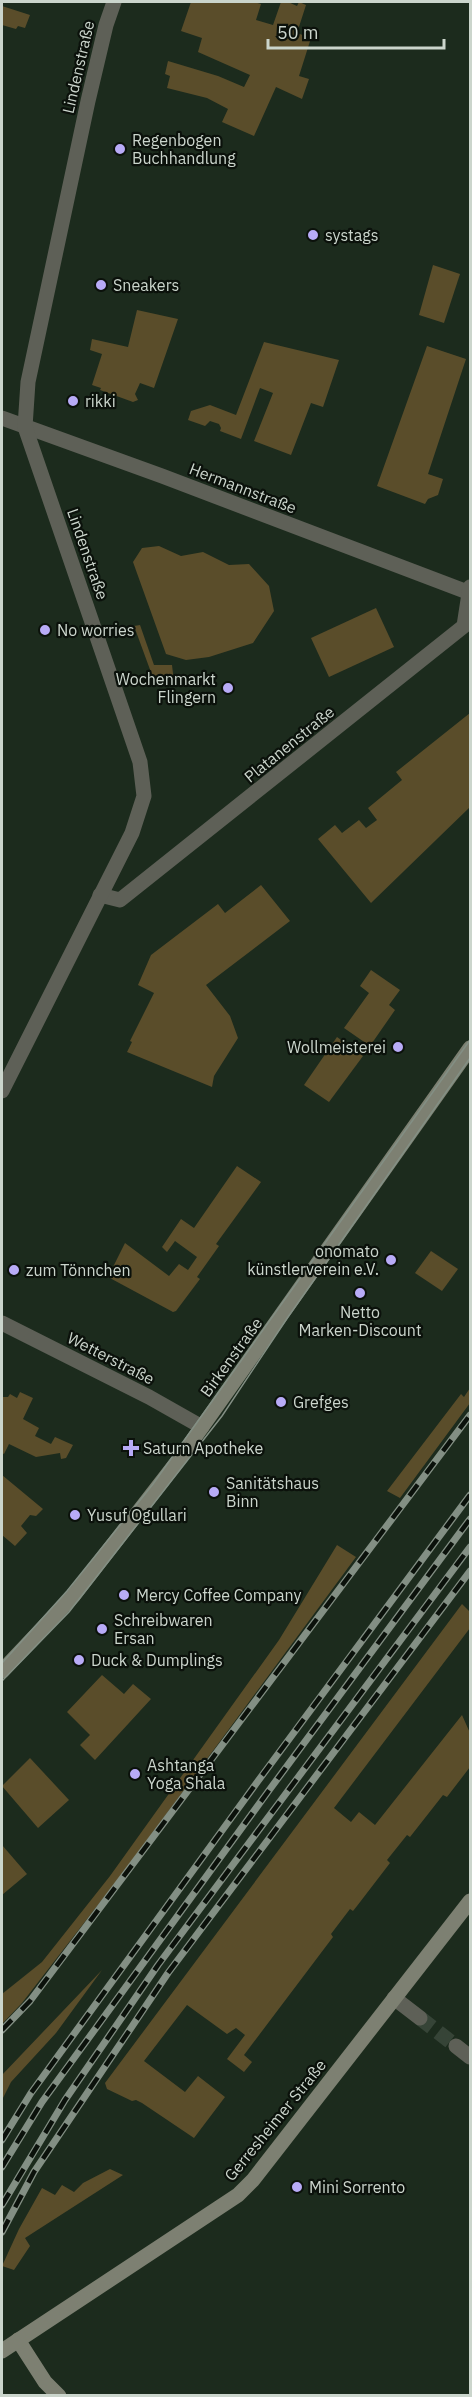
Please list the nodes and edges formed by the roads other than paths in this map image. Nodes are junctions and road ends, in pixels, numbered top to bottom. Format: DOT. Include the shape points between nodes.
graph roads {
  1 [pos="114,2"];
  2 [pos="2,418"];
  3 [pos="25,427"];
  4 [pos="470,591"];
  5 [pos="100,895"];
  6 [pos="471,1048"];
  7 [pos="2,1091"];
  8 [pos="2,1323"];
  9 [pos="202,1427"];
  10 [pos="2,1671"];
  11 [pos="471,1901"];
  12 [pos="394,1998"];
  13 [pos="420,2018"];
  14 [pos="456,2046"];
  15 [pos="471,2057"];
  16 [pos="18,2340"];
  17 [pos="2,2351"];
  18 [pos="52,2394"];
  1 -- 3 [label="street, Lindenstraße" via="88,101 28,382"];
  2 -- 3 [label="street, Hermannstraße"];
  3 -- 4 [label="street, Hermannstraße"];
  3 -- 5 [label="street, Lindenstraße" via="140,762 144,796 132,833"];
  4 -- 5 [label="street, Platanenstraße" via="464,626 120,900"];
  5 -- 7 [label="street, Lindenstraße"];
  6 -- 9 [label="street, Birkenstraße"];
  8 -- 9 [label="street, Wetterstraße"];
  9 -- 10 [label="street, Birkenstraße" via="81,1587"];
  11 -- 12 [label="street, Gerresheimer Straße"];
  12 -- 13 [label="street"];
  12 -- 16 [label="street, Gerresheimer Straße" via="238,2195"];
  14 -- 15 [label="street"];
  16 -- 17 [label="street, Gerresheimer Straße"];
  16 -- 18 [label="street"];
}
